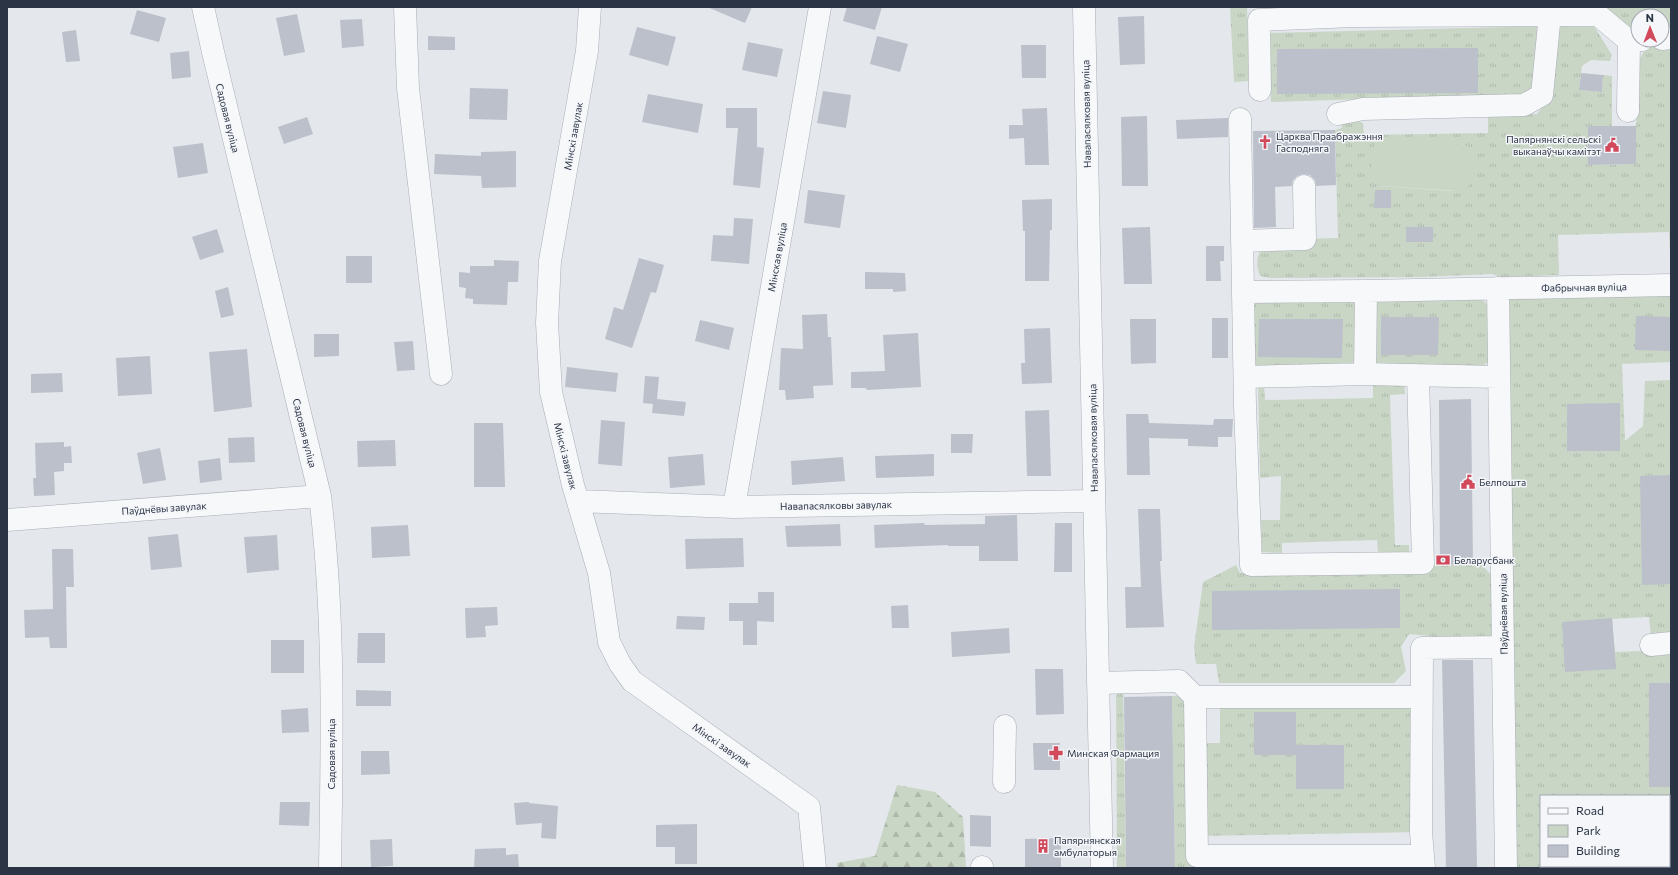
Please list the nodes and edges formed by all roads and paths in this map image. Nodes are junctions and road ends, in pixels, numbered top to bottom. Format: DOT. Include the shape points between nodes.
graph roads {
  1 [pos="203,7"];
  2 [pos="404,7"];
  3 [pos="590,7"];
  4 [pos="820,7"];
  5 [pos="1084,7"];
  6 [pos="1550,14"];
  7 [pos="1630,37"];
  8 [pos="1634,48"];
  9 [pos="1260,90"];
  10 [pos="1628,111"];
  11 [pos="1338,114"];
  12 [pos="1240,119"];
  13 [pos="1304,186"];
  14 [pos="1242,241"];
  15 [pos="1671,285"];
  16 [pos="1498,288"];
  17 [pos="1366,291"];
  18 [pos="1244,292"];
  19 [pos="441,374"];
  20 [pos="1365,374"];
  21 [pos="1418,376"];
  22 [pos="1245,377"];
  23 [pos="1499,377"];
  24 [pos="320,496"];
  25 [pos="578,501"];
  26 [pos="1094,501"];
  27 [pos="734,507"];
  28 [pos="7,520"];
  29 [pos="1503,646"];
  30 [pos="1098,683"];
  31 [pos="1195,697"];
  32 [pos="1421,697"];
  33 [pos="1005,726"];
  34 [pos="1004,782"];
  35 [pos="1423,862"];
  36 [pos="330,868"];
  37 [pos="815,868"];
  38 [pos="1102,868"];
  39 [pos="1506,868"];
  1 -- 24 [label="street, Садовая вуліца"];
  2 -- 19 [label="street" via="408,88"];
  3 -- 25 [label="street, Мінскі завулак" via="587,52 550,261 547,323 550,392"];
  4 -- 27 [label="street, Мінская вуліца"];
  5 -- 26 [label="street, Навапасялковая вуліца"];
  6 -- 7 [label="street" via="1598,15"];
  6 -- 9 [label="street" via="1353,16 1259,20"];
  6 -- 11 [label="street" via="1542,95 1524,105 1363,109"];
  8 -- 10 [label="street"];
  12 -- 14 [label="street"];
  13 -- 14 [label="street" via="1305,239"];
  14 -- 18 [label="street"];
  15 -- 16 [label="street, Фабрычная вуліца"];
  16 -- 17 [label="street, Фабрычная вуліца"];
  16 -- 23 [label="street, Паўднёвая вуліца"];
  17 -- 18 [label="street, Фабрычная вуліца"];
  17 -- 20 [label="street"];
  18 -- 22 [label="street"];
  20 -- 21 [label="street"];
  20 -- 22 [label="street"];
  21 -- 22 [label="street" via="1423,563 1251,565"];
  21 -- 23 [label="street"];
  23 -- 29 [label="street, Паўднёвая вуліца"];
  24 -- 28 [label="street, Паўднёвы завулак"];
  24 -- 36 [label="street, Садовая вуліца" via="328,569"];
  25 -- 27 [label="street, Навапасялковы завулак"];
  25 -- 37 [label="street, Мінскі завулак" via="599,573 609,642 620,664 632,680 809,807"];
  26 -- 27 [label="street, Навапасялковы завулак"];
  26 -- 30 [label="street, Навапасялковая вуліца"];
  29 -- 32 [label="street" via="1422,648"];
  29 -- 39 [label="street, Паўднёвая вуліца"];
  30 -- 31 [label="street" via="1179,681"];
  30 -- 38 [label="street, Навапасялковая вуліца"];
  31 -- 32 [label="street"];
  31 -- 35 [label="street" via="1198,856"];
  32 -- 35 [label="street" via="1420,832"];
  33 -- 34 [label="street"];
}
